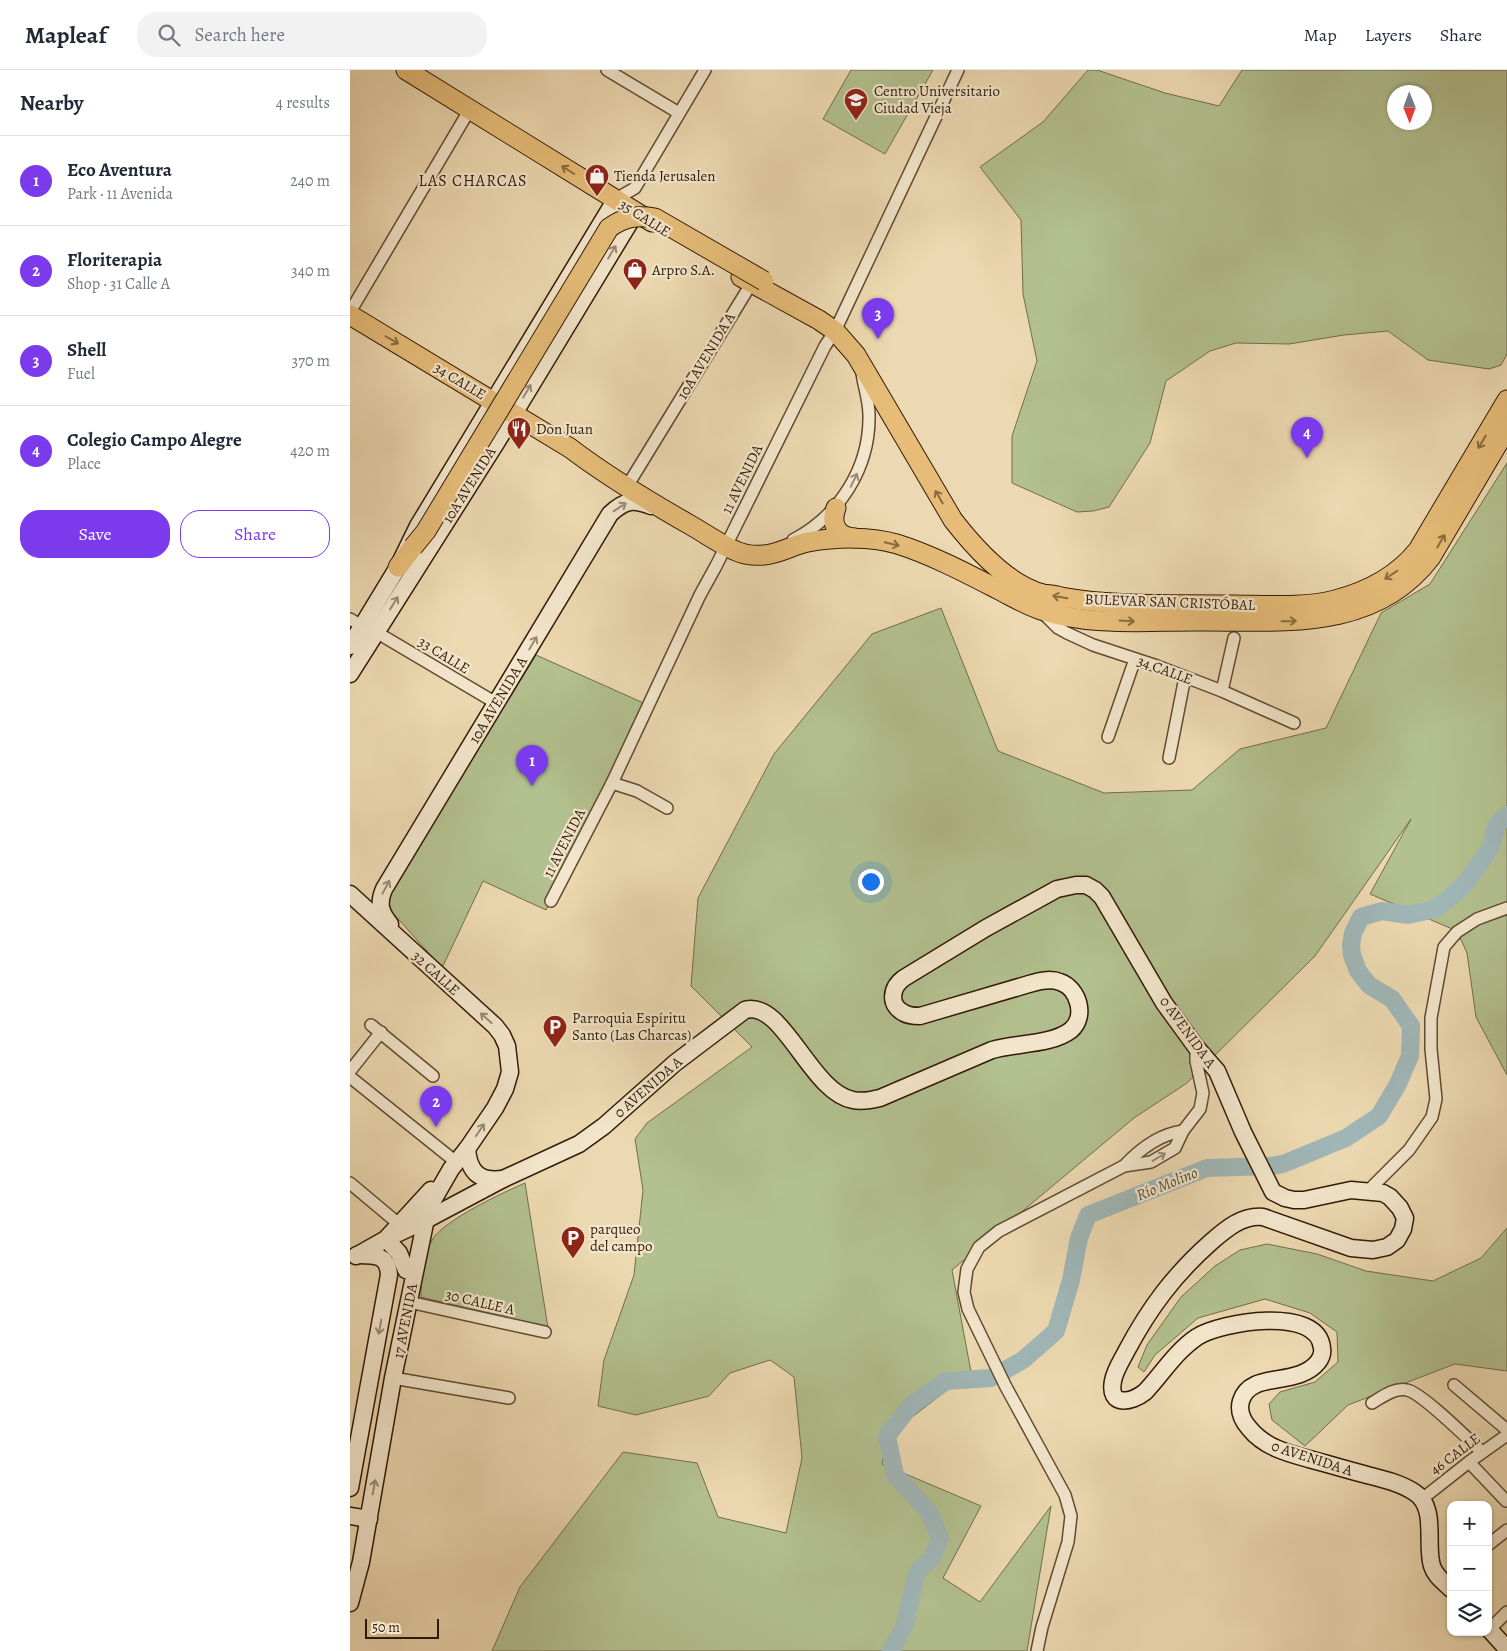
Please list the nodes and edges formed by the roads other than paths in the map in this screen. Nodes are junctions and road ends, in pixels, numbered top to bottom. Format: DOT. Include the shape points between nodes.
graph roads {
  1 [pos="406,70"];
  2 [pos="607,70"];
  3 [pos="705,70"];
  4 [pos="958,70"];
  5 [pos="470,109"];
  6 [pos="679,113"];
  7 [pos="635,188"];
  8 [pos="616,199"];
  9 [pos="636,212"];
  10 [pos="757,282"];
  11 [pos="350,313"];
  12 [pos="827,326"];
  13 [pos="861,366"];
  14 [pos="1507,400"];
  15 [pos="493,401"];
  16 [pos="514,414"];
  17 [pos="476,427"];
  18 [pos="1507,428"];
  19 [pos="498,440"];
  20 [pos="570,448"];
  21 [pos="631,480"];
  22 [pos="836,508"];
  23 [pos="672,515"];
  24 [pos="704,533"];
  25 [pos="856,538"];
  26 [pos="726,546"];
  27 [pos="765,555"];
  28 [pos="398,567"];
  29 [pos="1041,610"];
  30 [pos="363,626"];
  31 [pos="1234,638"];
  32 [pos="350,646"];
  33 [pos="1135,659"];
  34 [pos="351,672"];
  35 [pos="1185,677"];
  36 [pos="1222,690"];
  37 [pos="496,703"];
  38 [pos="1294,724"];
  39 [pos="1108,737"];
  40 [pos="1169,758"];
  41 [pos="612,783"];
  42 [pos="667,808"];
  43 [pos="351,896"];
  44 [pos="551,901"];
  45 [pos="1507,908"];
  46 [pos="404,944"];
  47 [pos="371,1024"];
  48 [pos="381,1032"];
  49 [pos="1196,1047"];
  50 [pos="509,1060"];
  51 [pos="350,1071"];
  52 [pos="433,1076"];
  53 [pos="350,1077"];
  54 [pos="458,1160"];
  55 [pos="503,1179"];
  56 [pos="350,1183"];
  57 [pos="1368,1191"];
  58 [pos="424,1221"];
  59 [pos="400,1225"];
  60 [pos="386,1239"];
  61 [pos="353,1257"];
  62 [pos="388,1280"];
  63 [pos="409,1286"];
  64 [pos="545,1332"];
  65 [pos="393,1378"];
  66 [pos="1454,1385"];
  67 [pos="509,1398"];
  68 [pos="1372,1403"];
  69 [pos="1507,1430"];
  70 [pos="1507,1435"];
  71 [pos="1482,1452"];
  72 [pos="1469,1462"];
  73 [pos="350,1488"];
  74 [pos="1422,1499"];
  75 [pos="1506,1501"];
  76 [pos="350,1516"];
  77 [pos="369,1519"];
  78 [pos="1507,1530"];
  79 [pos="1492,1542"];
  80 [pos="1447,1582"];
  81 [pos="350,1603"];
  82 [pos="1507,1612"];
  83 [pos="1492,1626"];
  84 [pos="1492,1632"];
  85 [pos="1507,1649"];
  86 [pos="1037,1651"];
  1 -- 5 [label="main road, 35 CALLE"];
  2 -- 6 [label="street"];
  3 -- 6 [label="street, 10A AVENIDA"];
  4 -- 12 [label="street, 11 AVENIDA"];
  8 -- 5 [label="main road, 35 CALLE, one-way"];
  5 -- 11 [label="street"];
  6 -- 7 [label="street, 10A AVENIDA"];
  7 -- 8 [label="street, 10A AVENIDA"];
  7 -- 9 [label="street"];
  8 -- 9 [label="main road, 35 CALLE"];
  8 -- 15 [label="street, 10A AVENIDA"];
  9 -- 10 [label="main road, 35 CALLE"];
  16 -- 9 [label="street, 10A AVENIDA, one-way"];
  10 -- 12 [label="main road, BULEVAR SAN CRISTÓBAL"];
  10 -- 21 [label="street, 10A AVENIDA A"];
  10 -- 28 [label="main road, bridge" via="655,218 632,217 609,228 426,530"];
  11 -- 15 [label="main road, 34 CALLE, one-way"];
  12 -- 13 [label="main road, BULEVAR SAN CRISTÓBAL" via="848,346"];
  12 -- 26 [label="street, 11 AVENIDA" via="825,346"];
  14 -- 13 [label="main road, BULEVAR SAN CRISTÓBAL, one-way" via="1418,550 1398,571 1378,583 1352,596 1318,603 1114,604 1042,594 1024,586 986,558 953,520"];
  22 -- 13 [label="street, one-way" via="848,491 864,454 869,414"];
  15 -- 16 [label="main road, 34 CALLE"];
  15 -- 17 [label="street, 10A AVENIDA"];
  16 -- 19 [label="street, 10A AVENIDA"];
  16 -- 20 [label="main road, 34 CALLE"];
  17 -- 19 [label="street" via="493,423 498,427"];
  17 -- 28 [label="street, 10A AVENIDA"];
  29 -- 18 [label="main road, BULEVAR SAN CRISTÓBAL, one-way" via="1083,619 1137,622 1278,622 1322,618 1358,608 1397,590 1423,568"];
  30 -- 19 [label="street, 10A AVENIDA, one-way"];
  20 -- 21 [label="main road, 34 CALLE"];
  20 -- 23 [label="main road, 34 CALLE"];
  21 -- 24 [label="main road, 34 CALLE" via="676,509"];
  22 -- 25 [label="main road" via="833,522 836,529 848,538"];
  22 -- 27 [label="street" via="802,536"];
  23 -- 24 [label="main road, 34 CALLE"];
  37 -- 23 [label="street, 10A AVENIDA A, one-way" via="610,514 626,502 636,501"];
  24 -- 26 [label="main road, 34 CALLE"];
  25 -- 27 [label="main road, BULEVAR SAN CRISTÓBAL" via="808,542"];
  25 -- 29 [label="main road, BULEVAR SAN CRISTÓBAL, one-way" via="895,544 949,565"];
  26 -- 27 [label="main road, BULEVAR SAN CRISTÓBAL" via="750,555"];
  26 -- 41 [label="street, 11 AVENIDA"];
  28 -- 30 [label="street, 10A AVENIDA"];
  29 -- 33 [label="street, 34 CALLE" via="1067,633"];
  30 -- 32 [label="street, 10A AVENIDA"];
  30 -- 34 [label="street" via="365,633"];
  30 -- 37 [label="street, 33 CALLE"];
  31 -- 36 [label="street"];
  33 -- 35 [label="street, 34 CALLE"];
  33 -- 39 [label="street"];
  35 -- 36 [label="street, 34 CALLE"];
  35 -- 40 [label="street"];
  36 -- 38 [label="street, 34 CALLE"];
  46 -- 37 [label="street, 10A AVENIDA A, one-way" via="381,911 381,896"];
  41 -- 42 [label="street" via="637,791"];
  41 -- 44 [label="street, 11 AVENIDA"];
  43 -- 46 [label="street, 32 CALLE"];
  45 -- 57 [label="street" via="1477,919 1457,932 1444,947 1431,1018 1436,1099 1432,1117 1409,1150"];
  50 -- 46 [label="street, 32 CALLE, one-way" via="507,1046 495,1026"];
  47 -- 48 [label="street"];
  48 -- 51 [label="street"];
  48 -- 52 [label="street"];
  49 -- 55 [label="street, 0 AVENIDA A" via="1164,1003 1102,897 1086,885 1076,885 1057,890 986,928 898,982 893,993 893,1000 900,1011 920,1016 1042,980 1058,981 1075,994 1079,1009 1076,1024 1059,1036 992,1050 890,1094 871,1100 854,1100 838,1094 823,1080 775,1020 761,1010 750,1008 675,1062 579,1144"];
  49 -- 57 [label="street, 0 AVENIDA A" via="1217,1071 1273,1192 1285,1198 1304,1200 1351,1190"];
  49 -- 86 [label="street" via="1203,1093 1200,1108 1175,1148 1151,1162 1124,1166 999,1231 978,1247 967,1269 964,1292 968,1309 1065,1495 1070,1516 1068,1542"];
  54 -- 50 [label="street, 17 AVENIDA, one-way" via="501,1098 510,1072"];
  53 -- 54 [label="street"];
  54 -- 55 [label="street" via="470,1166 478,1176"];
  54 -- 58 [label="street, 17 AVENIDA"];
  54 -- 59 [label="street"];
  55 -- 58 [label="street, 0 AVENIDA A"];
  56 -- 59 [label="street"];
  57 -- 74 [label="street, 0 AVENIDA A" via="1390,1197 1405,1218 1397,1240 1387,1248 1351,1248 1263,1216 1242,1219 1223,1232 1190,1260 1160,1295 1117,1368 1113,1393 1121,1400 1139,1397 1184,1348 1212,1330 1251,1322 1294,1322 1310,1330 1320,1340 1320,1359 1302,1374 1249,1387 1240,1406 1243,1420 1265,1443 1276,1449 1384,1480 1414,1492"];
  58 -- 60 [label="street, 0 AVENIDA A"];
  58 -- 63 [label="street, 17 AVENIDA"];
  59 -- 60 [label="street"];
  60 -- 61 [label="street"];
  60 -- 63 [label="street" via="398,1253"];
  61 -- 62 [label="street, 17 AVENIDA" via="380,1257 386,1262"];
  62 -- 63 [label="street" via="395,1270"];
  62 -- 73 [label="street, 17 AVENIDA, one-way"];
  63 -- 64 [label="street, 30 CALLE A"];
  63 -- 65 [label="street, 17 AVENIDA"];
  65 -- 67 [label="street"];
  77 -- 65 [label="street, 17 AVENIDA, one-way"];
  66 -- 69 [label="street"];
  68 -- 71 [label="street" via="1390,1392 1408,1390 1423,1399"];
  70 -- 71 [label="street, 46 CALLE"];
  71 -- 72 [label="street, 46 CALLE"];
  72 -- 74 [label="street, 46 CALLE"];
  72 -- 75 [label="street"];
  74 -- 80 [label="street" via="1428,1513 1432,1565 1437,1575"];
  76 -- 77 [label="street"];
  77 -- 81 [label="street, 17 AVENIDA"];
  78 -- 79 [label="street"];
  82 -- 83 [label="street"];
  84 -- 85 [label="street"];
}
